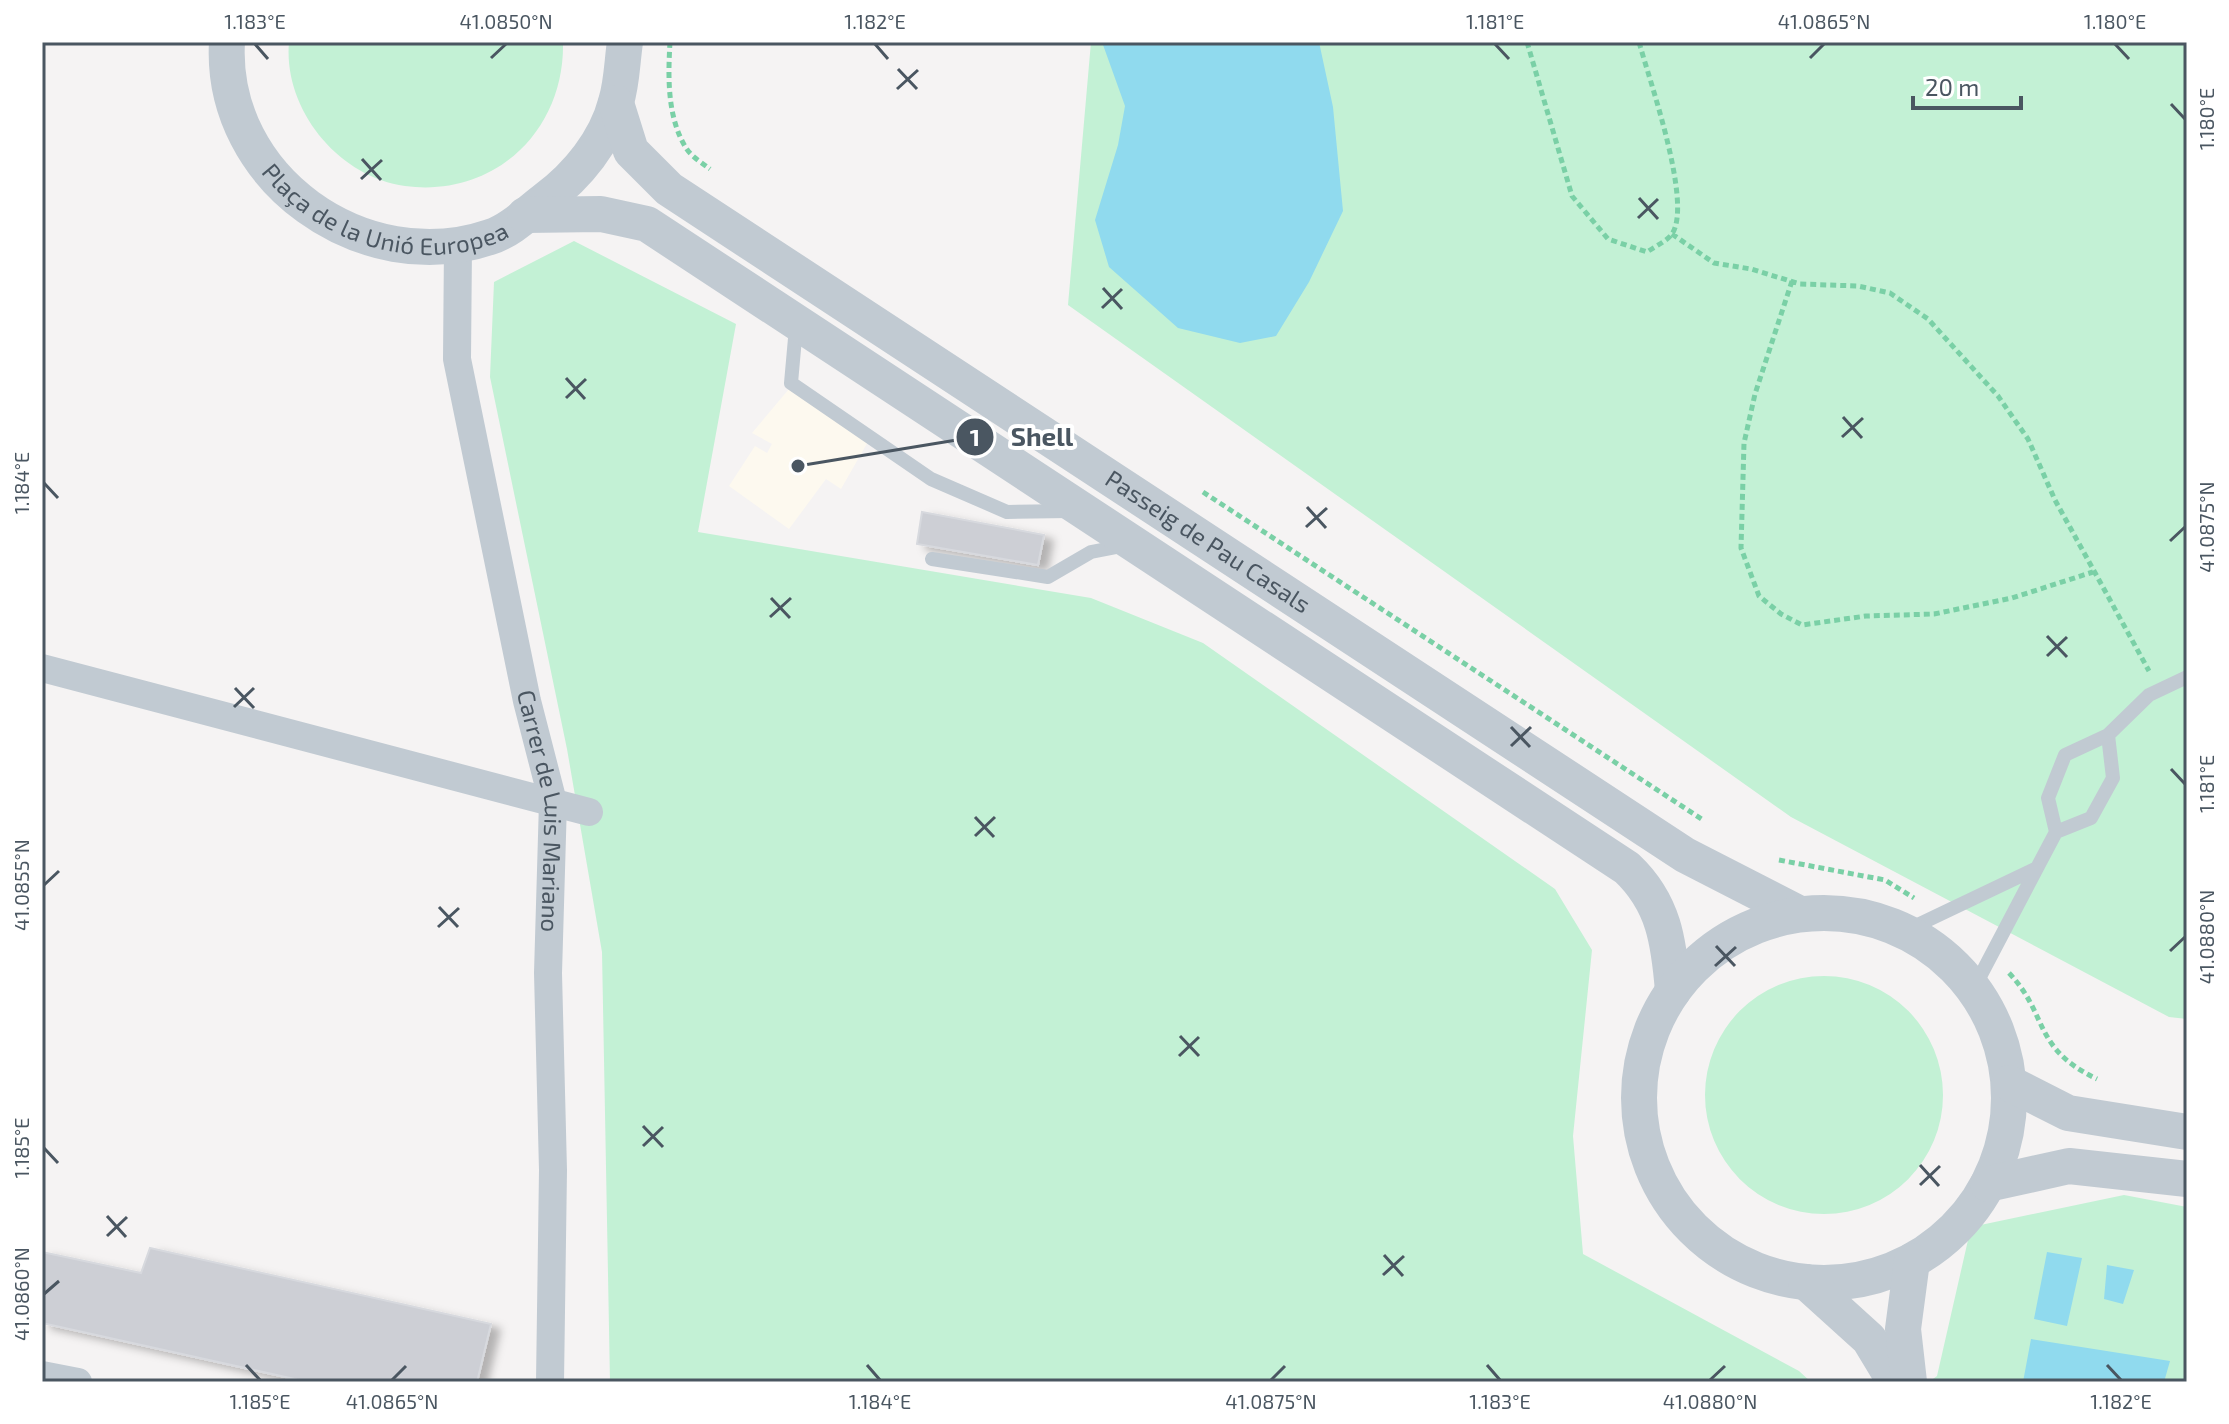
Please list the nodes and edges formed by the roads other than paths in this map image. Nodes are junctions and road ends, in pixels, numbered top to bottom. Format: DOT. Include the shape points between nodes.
graph roads {
  1 [pos="227,42"];
  2 [pos="625,42"];
  3 [pos="616,103"];
  4 [pos="525,215"];
  5 [pos="458,246"];
  6 [pos="797,323"];
  7 [pos="1081,511"];
  8 [pos="1131,544"];
  9 [pos="932,559"];
  10 [pos="42,668"];
  11 [pos="2187,677"];
  12 [pos="2108,735"];
  13 [pos="553,802"];
  14 [pos="589,812"];
  15 [pos="2056,832"];
  16 [pos="2037,868"];
  17 [pos="1800,914"];
  18 [pos="1905,931"];
  19 [pos="1974,988"];
  20 [pos="1673,991"];
  21 [pos="2009,1083"];
  22 [pos="2187,1132"];
  23 [pos="2187,1179"];
  24 [pos="1988,1184"];
  25 [pos="1912,1261"];
  26 [pos="1806,1282"];
  27 [pos="42,1375"];
  28 [pos="78,1382"];
  29 [pos="550,1382"];
  30 [pos="1898,1382"];
  1 -- 5 [label="street, Plaça de la Unió Europea" via="228,77 246,133 278,182 302,204 329,222 387,245"];
  2 -- 3 [label="street, Plaça de la Unió Europea"];
  3 -- 4 [label="street, Plaça de la Unió Europea" via="580,167"];
  3 -- 17 [label="street, Passeig de Pau Casals" via="631,151 669,189 1685,855"];
  4 -- 5 [label="street, Plaça de la Unió Europea" via="494,236"];
  4 -- 6 [label="street, Passeig de Pau Casals" via="601,214 647,224"];
  5 -- 13 [label="street, Carrer de Luis Mariano" via="457,359 527,701"];
  6 -- 7 [label="street, Passeig de Pau Casals"];
  6 -- 7 [label="lane" via="791,383 931,479 1007,512"];
  7 -- 8 [label="street, Passeig de Pau Casals"];
  8 -- 9 [label="lane" via="1091,552 1048,577"];
  8 -- 20 [label="street, Passeig de Pau Casals" via="1627,868 1659,909"];
  10 -- 13 [label="street"];
  11 -- 12 [label="lane" via="2149,695"];
  12 -- 15 [label="lane" via="2113,778 2091,818"];
  12 -- 15 [label="lane" via="2065,755 2048,798"];
  13 -- 14 [label="street"];
  13 -- 29 [label="street, Carrer de Luis Mariano" via="548,973 553,1170"];
  15 -- 16 [label="lane"];
  16 -- 18 [label="lane"];
  16 -- 19 [label="lane"];
  17 -- 18 [label="street" via="1854,915"];
  17 -- 20 [label="street" via="1729,940"];
  18 -- 19 [label="street" via="1943,955"];
  19 -- 21 [label="street" via="1998,1033"];
  20 -- 26 [label="street" via="1649,1037 1639,1087 1643,1139 1651,1163 1675,1208 1711,1245 1757,1270"];
  21 -- 22 [label="street" via="2068,1113"];
  21 -- 24 [label="street" via="2006,1135"];
  23 -- 24 [label="street" via="2069,1166"];
  24 -- 25 [label="street" via="1956,1228"];
  25 -- 26 [label="street" via="1860,1279"];
  25 -- 30 [label="street"];
  26 -- 30 [label="street" via="1869,1339"];
  27 -- 28 [label="street"];
}
